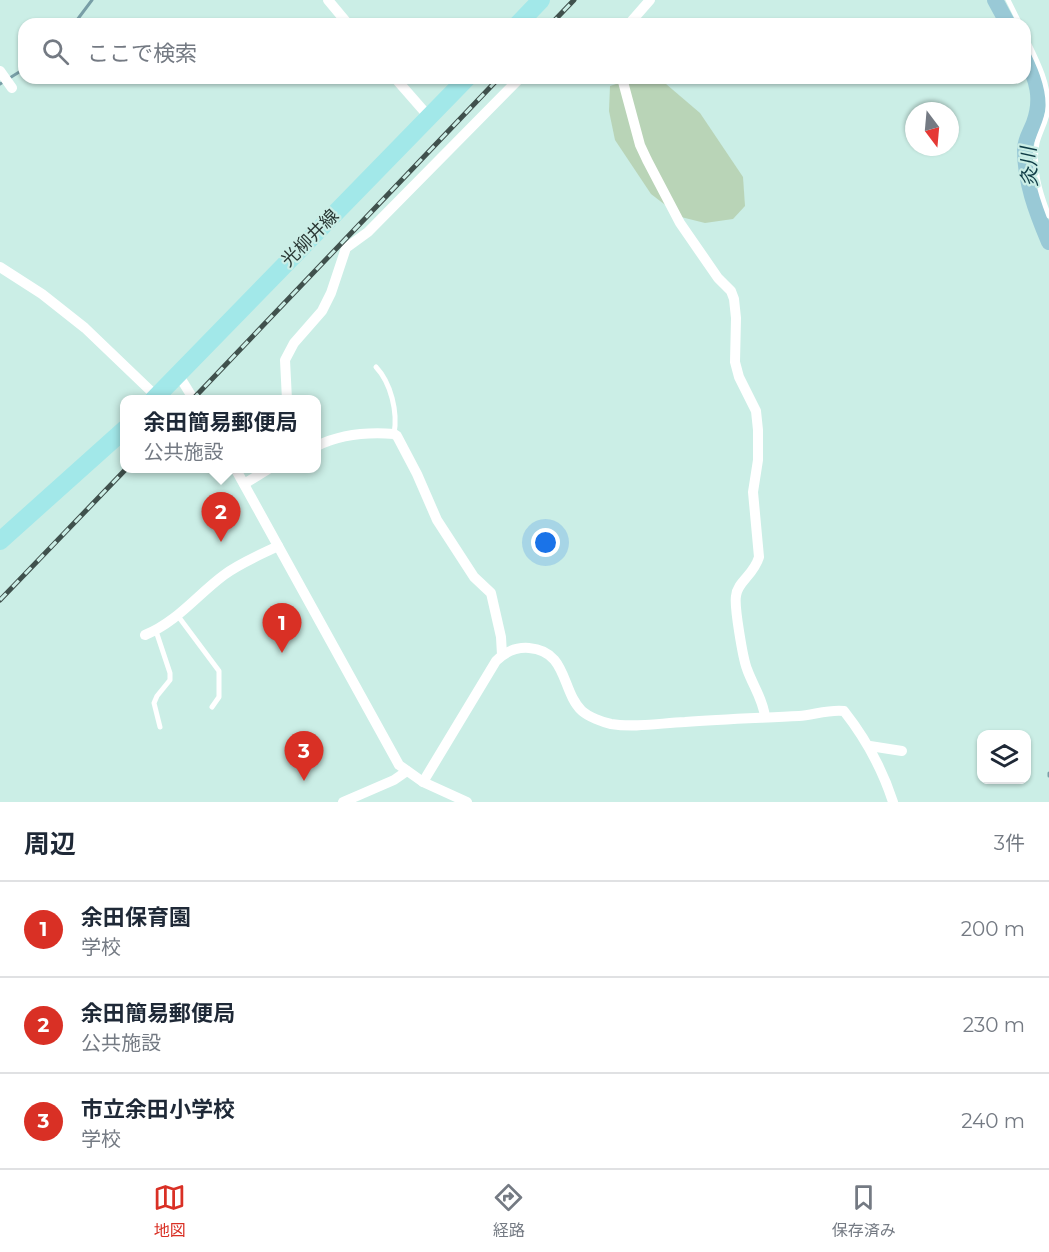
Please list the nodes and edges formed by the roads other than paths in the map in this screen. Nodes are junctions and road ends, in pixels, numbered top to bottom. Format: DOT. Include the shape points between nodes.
graph roads {
  1 [pos="328,0"];
  2 [pos="541,0"];
  3 [pos="650,0"];
  4 [pos="1008,0"];
  5 [pos="343,18"];
  6 [pos="524,18"];
  7 [pos="634,18"];
  8 [pos="1017,18"];
  9 [pos="1031,51"];
  10 [pos="400,84"];
  11 [pos="461,84"];
  12 [pos="514,84"];
  13 [pos="624,84"];
  14 [pos="430,118"];
  15 [pos="1049,216"];
  16 [pos="0,267"];
  17 [pos="376,367"];
  18 [pos="178,374"];
  19 [pos="152,395"];
  20 [pos="158,395"];
  21 [pos="191,395"];
  22 [pos="287,395"];
  23 [pos="120,433"];
  24 [pos="394,434"];
  25 [pos="321,444"];
  26 [pos="238,473"];
  27 [pos="262,473"];
  28 [pos="244,484"];
  29 [pos="0,541"];
  30 [pos="278,546"];
  31 [pos="178,616"];
  32 [pos="151,633"];
  33 [pos="502,655"];
  34 [pos="212,707"];
  35 [pos="765,717"];
  36 [pos="160,727"];
  37 [pos="870,746"];
  38 [pos="902,751"];
  39 [pos="407,771"];
  40 [pos="423,782"];
  41 [pos="343,802"];
  42 [pos="467,802"];
  43 [pos="893,802"];
  1 -- 5 [label="street"];
  2 -- 6 [label="main road"];
  3 -- 7 [label="street"];
  4 -- 8 [label="lane"];
  9 -- 15 [label="lane" via="1046,87 1048,108 1037,141 1036,169"];
  10 -- 14 [label="street"];
  11 -- 14 [label="main road, 光柳井線"];
  12 -- 22 [label="street" via="368,232 346,248 322,311 294,343 285,360"];
  13 -- 35 [label="street" via="647,160 680,223 734,299 735,363 756,411 758,430 753,492 759,557 756,568 740,585 736,609 747,670"];
  14 -- 18 [label="main road, 光柳井線"];
  16 -- 19 [label="street" via="85,328"];
  17 -- 24 [label="lane" via="389,387"];
  18 -- 20 [label="main road, 光柳井線"];
  18 -- 21 [label="street"];
  23 -- 29 [label="main road"];
  24 -- 25 [label="street" via="356,434"];
  24 -- 33 [label="street" via="437,520 474,577 491,593"];
  26 -- 28 [label="street"];
  27 -- 28 [label="street"];
  28 -- 30 [label="street"];
  30 -- 31 [label="street" via="223,575"];
  30 -- 39 [label="street" via="399,765"];
  31 -- 32 [label="street"];
  31 -- 34 [label="lane" via="219,671 219,697"];
  32 -- 36 [label="lane" via="170,674 154,703"];
  33 -- 35 [label="street" via="525,648 547,654 558,663 583,712 611,724"];
  33 -- 40 [label="street"];
  35 -- 37 [label="street" via="844,711"];
  37 -- 38 [label="street"];
  37 -- 43 [label="street"];
  39 -- 40 [label="street"];
  39 -- 41 [label="street"];
  40 -- 42 [label="street"];
}
